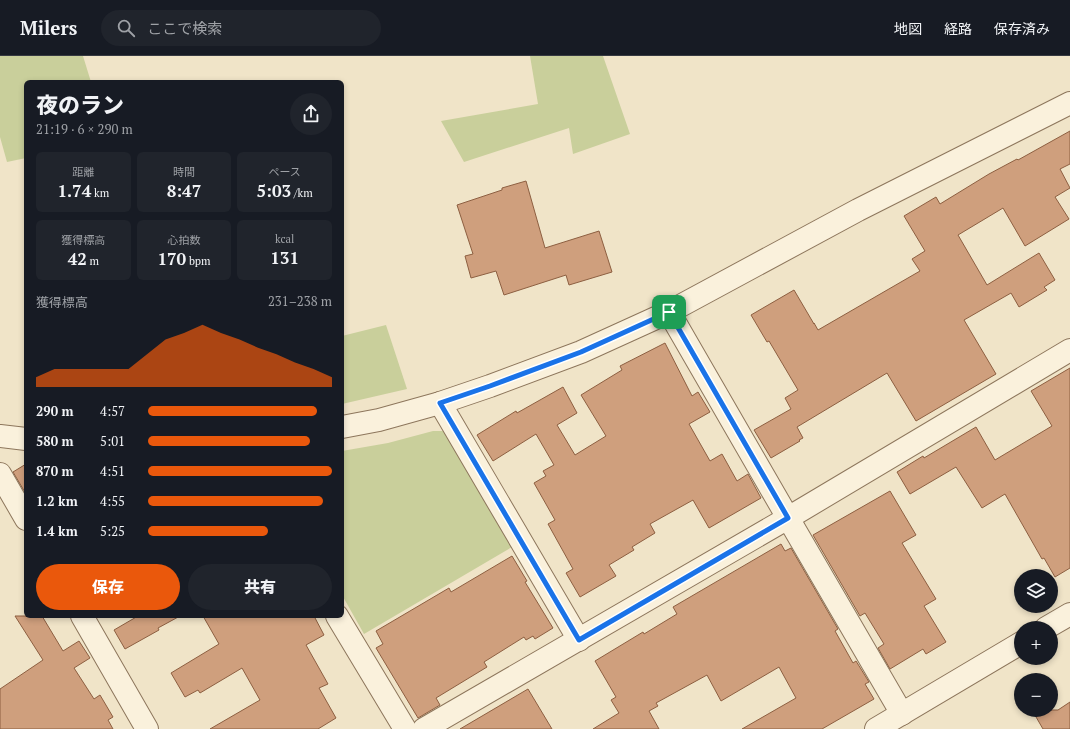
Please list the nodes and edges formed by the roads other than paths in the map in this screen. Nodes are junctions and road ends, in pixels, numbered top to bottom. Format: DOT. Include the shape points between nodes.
graph roads {
  1 [pos="1070,103"];
  2 [pos="669,312"];
  3 [pos="1070,350"];
  4 [pos="440,403"];
  5 [pos="344,427"];
  6 [pos="0,436"];
  7 [pos="24,439"];
  8 [pos="0,474"];
  9 [pos="24,516"];
  10 [pos="788,518"];
  11 [pos="1070,614"];
  12 [pos="83,618"];
  13 [pos="338,618"];
  14 [pos="1058,621"];
  15 [pos="579,640"];
  16 [pos="1014,647"];
  17 [pos="902,714"];
  18 [pos="147,729"];
  19 [pos="405,729"];
  20 [pos="424,729"];
  21 [pos="876,729"];
  1 -- 2 [label="street" via="858,210"];
  2 -- 4 [label="street" via="581,352"];
  2 -- 10 [label="street"];
  3 -- 10 [label="street"];
  4 -- 5 [label="street"];
  4 -- 15 [label="street"];
  6 -- 7 [label="street"];
  8 -- 9 [label="street"];
  10 -- 15 [label="street"];
  10 -- 17 [label="street"];
  11 -- 14 [label="street"];
  12 -- 18 [label="street"];
  13 -- 19 [label="street"];
  15 -- 20 [label="street"];
  16 -- 17 [label="street"];
  17 -- 21 [label="street"];
}
